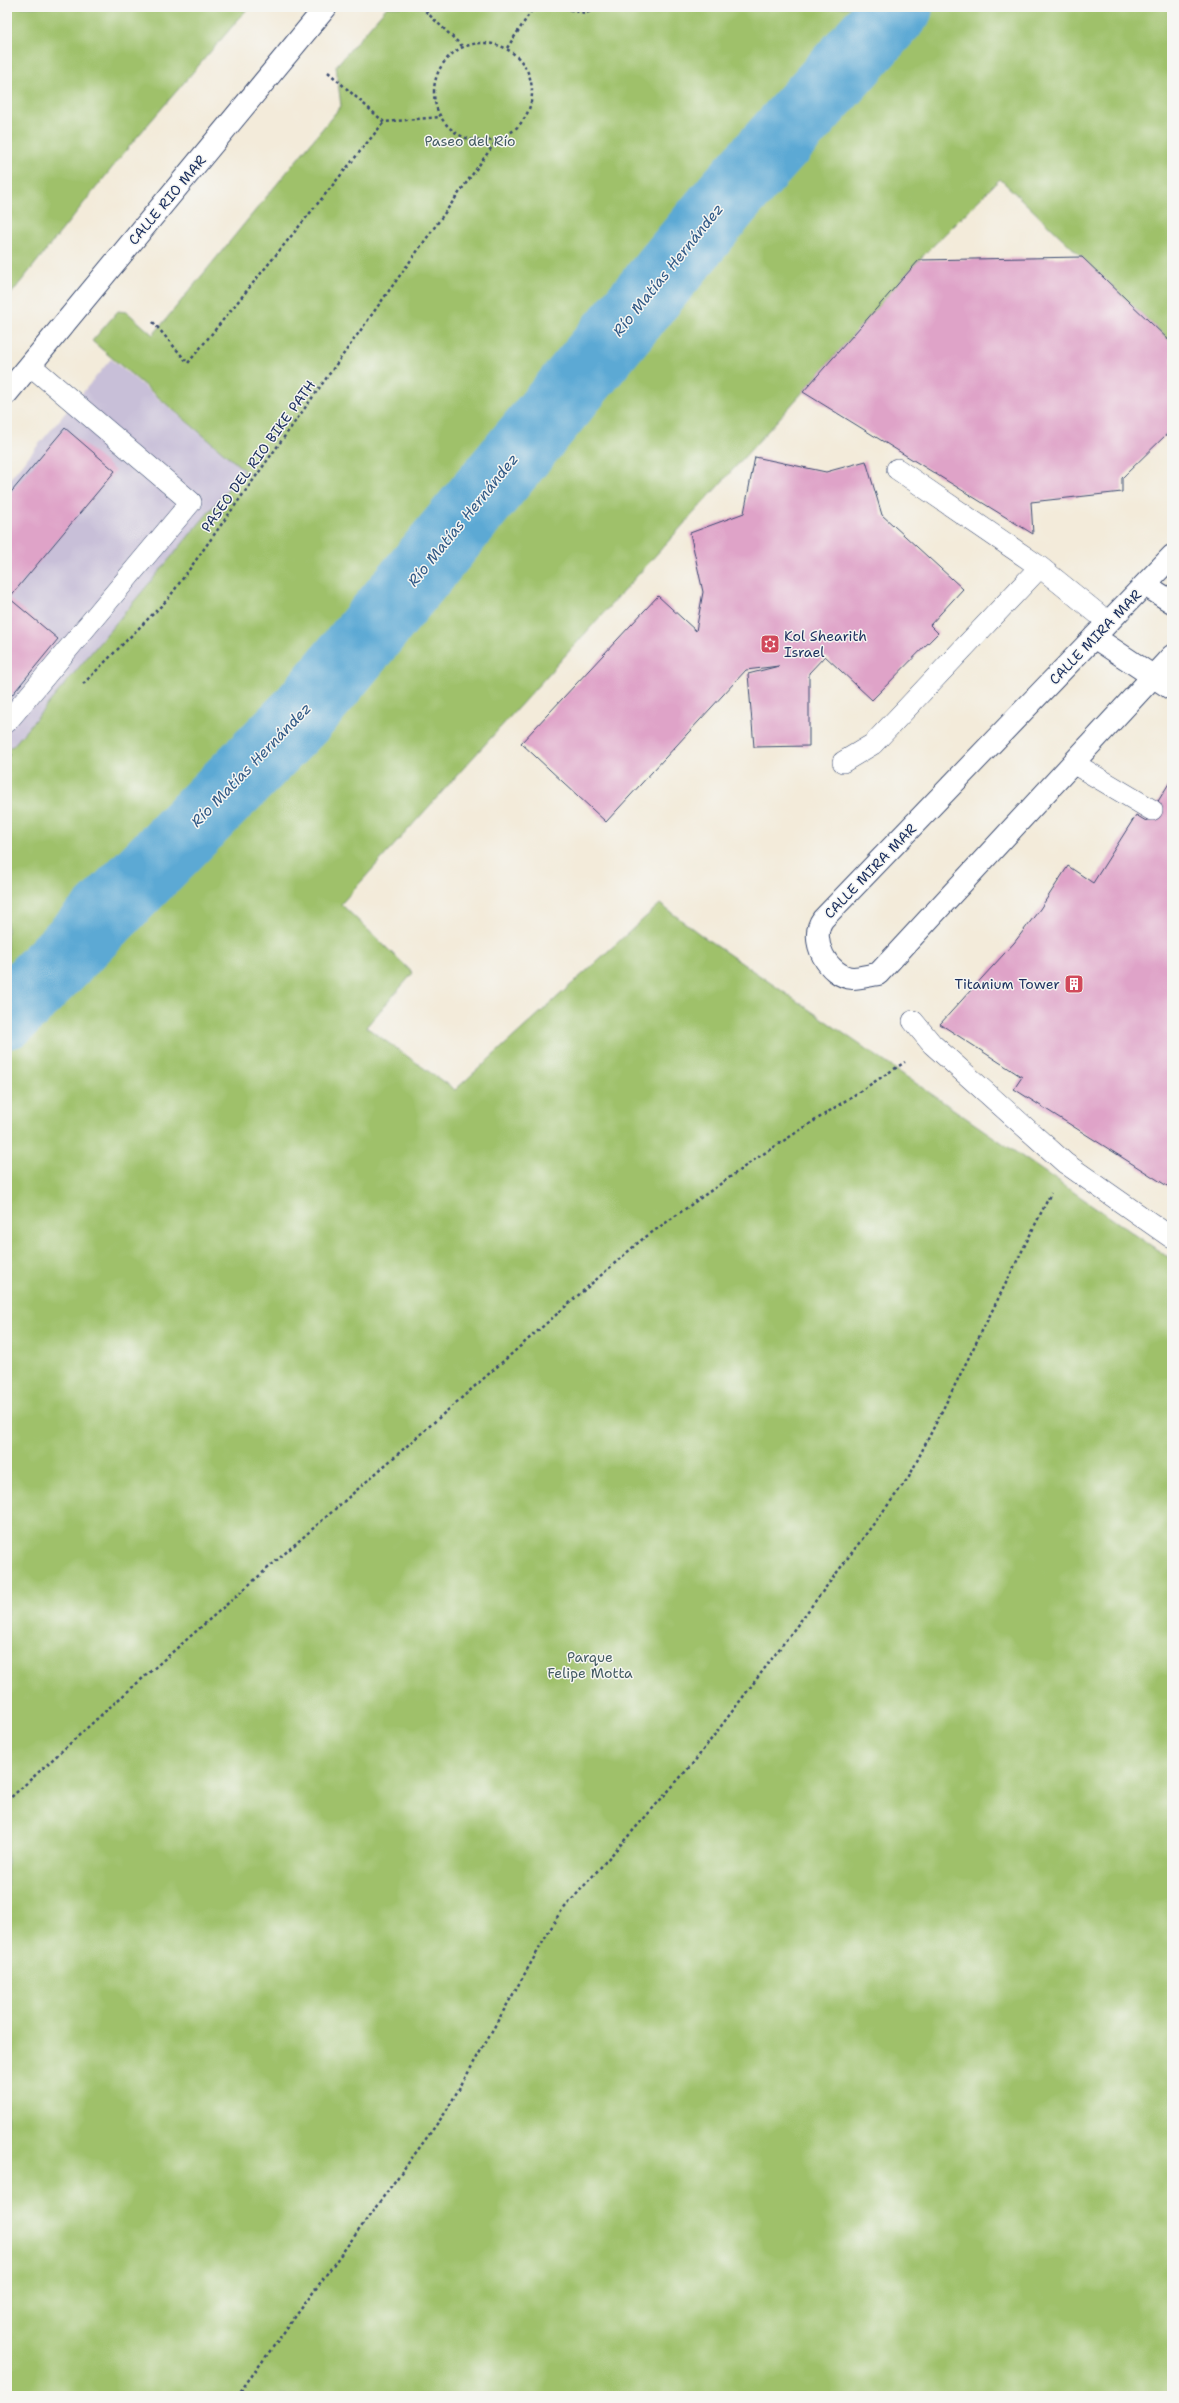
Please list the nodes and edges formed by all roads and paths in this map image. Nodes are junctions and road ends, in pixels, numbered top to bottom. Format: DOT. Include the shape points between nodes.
graph roads {
  1 [pos="326,7"];
  2 [pos="421,7"];
  3 [pos="534,7"];
  4 [pos="558,7"];
  5 [pos="605,7"];
  6 [pos="462,46"];
  7 [pos="507,48"];
  8 [pos="328,72"];
  9 [pos="440,117"];
  10 [pos="384,122"];
  11 [pos="497,140"];
  12 [pos="153,322"];
  13 [pos="30,365"];
  14 [pos="7,393"];
  15 [pos="897,468"];
  16 [pos="1172,556"];
  17 [pos="1040,566"];
  18 [pos="1145,585"];
  19 [pos="1172,602"];
  20 [pos="1101,629"];
  21 [pos="1172,656"];
  22 [pos="1152,676"];
  23 [pos="79,688"];
  24 [pos="1172,689"];
  25 [pos="7,722"];
  26 [pos="18,748"];
  27 [pos="7,759"];
  28 [pos="843,762"];
  29 [pos="1072,763"];
  30 [pos="1152,810"];
  31 [pos="913,1021"];
  32 [pos="932,1044"];
  33 [pos="1065,1163"];
  34 [pos="1172,1238"];
  35 [pos="7,1801"];
  36 [pos="237,2396"];
  1 -- 13 [label="street, CALLE RIO MAR"];
  2 -- 6 [label="path"];
  3 -- 7 [label="path"];
  4 -- 5 [label="path" via="585,13"];
  6 -- 7 [label="path" via="479,42"];
  6 -- 9 [label="path" via="448,56 439,69 434,85 434,102"];
  7 -- 11 [label="path" via="522,61 530,75 533,91 524,122 512,133"];
  8 -- 10 [label="path"];
  9 -- 10 [label="path"];
  9 -- 11 [label="path" via="451,130 466,138 481,142"];
  10 -- 12 [label="path" via="188,363"];
  11 -- 23 [label="path, PASEO DEL RIO BIKE PATH" via="168,599"];
  13 -- 14 [label="street, CALLE RIO MAR"];
  13 -- 25 [label="lane" via="191,502"];
  15 -- 17 [label="lane"];
  16 -- 18 [label="street, CALLE MIRA MAR"];
  17 -- 20 [label="lane"];
  17 -- 28 [label="lane" via="873,744"];
  18 -- 19 [label="street"];
  18 -- 20 [label="street, CALLE MIRA MAR"];
  20 -- 22 [label="street"];
  20 -- 29 [label="street, CALLE MIRA MAR" via="823,919 819,925 817,944 830,967 852,978 878,974"];
  21 -- 22 [label="street, CALLE MIRA MAR"];
  22 -- 24 [label="street"];
  22 -- 29 [label="street, CALLE MIRA MAR"];
  26 -- 27 [label="path"];
  29 -- 30 [label="lane"];
  31 -- 32 [label="lane"];
  32 -- 33 [label="lane"];
  32 -- 35 [label="path" via="754,1160 640,1241"];
  33 -- 34 [label="lane"];
  33 -- 36 [label="path" via="909,1477 694,1762 559,1914 445,2113"];
}
